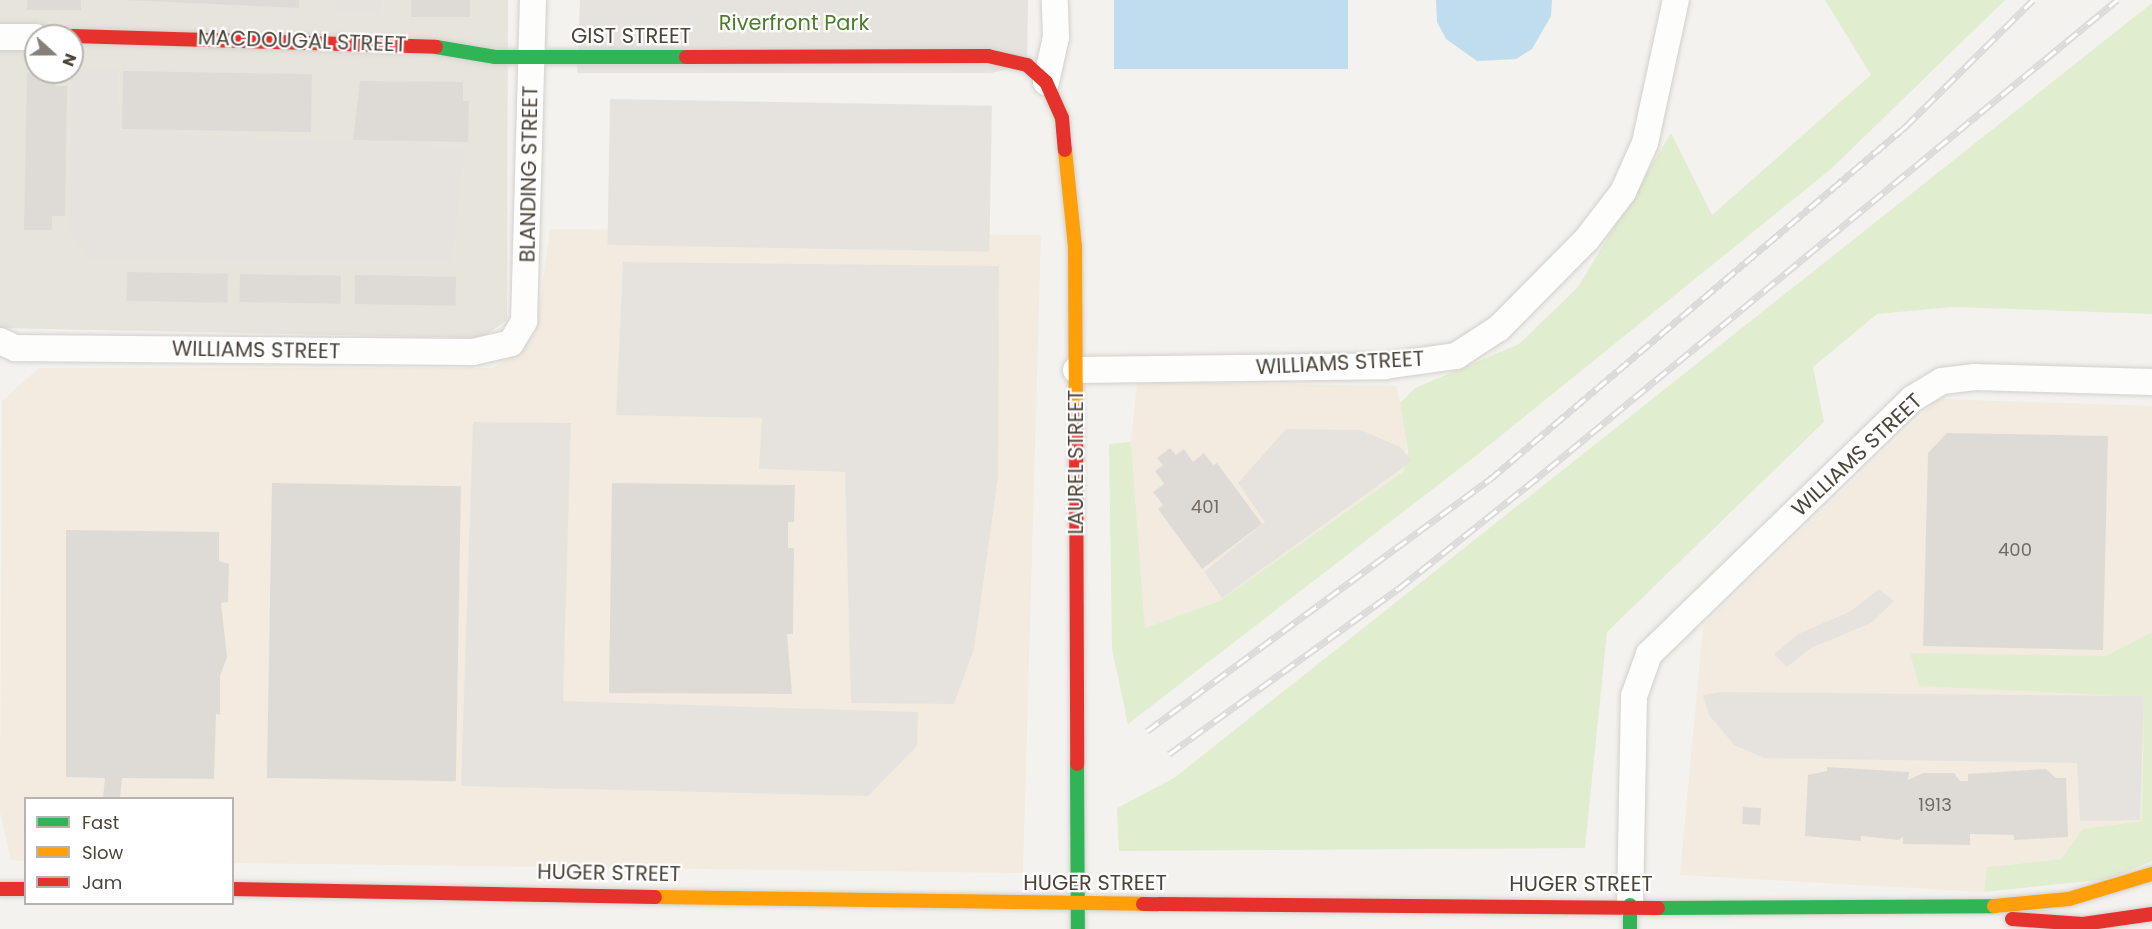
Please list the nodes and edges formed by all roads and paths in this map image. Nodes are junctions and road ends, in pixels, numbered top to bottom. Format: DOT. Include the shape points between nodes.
graph roads {
  1 [pos="533,0"];
  2 [pos="1055,0"];
  3 [pos="1676,0"];
  4 [pos="84,36"];
  5 [pos="24,37"];
  6 [pos="0,38"];
  7 [pos="532,57"];
  8 [pos="1046,82"];
  9 [pos="0,341"];
  10 [pos="511,343"];
  11 [pos="1076,370"];
  12 [pos="2152,382"];
  13 [pos="2152,874"];
  14 [pos="0,889"];
  15 [pos="24,889"];
  16 [pos="234,889"];
  17 [pos="1078,904"];
  18 [pos="1957,910"];
  19 [pos="2152,914"];
  20 [pos="1630,917"];
  21 [pos="1078,929"];
  1 -- 7 [label="street, BLANDING STREET"];
  2 -- 8 [label="street" via="1056,37"];
  3 -- 11 [label="street, WILLIAMS STREET" via="1644,143 1623,192 1587,239 1499,328 1456,356 1385,366"];
  4 -- 7 [label="main road, MACDOUGAL STREET" via="415,44 495,57"];
  5 -- 6 [label="street"];
  7 -- 8 [label="main road, GIST STREET" via="988,56 1028,65"];
  7 -- 10 [label="street, BLANDING STREET" via="524,321"];
  8 -- 11 [label="main road, LAUREL STREET" via="1062,118 1069,151"];
  9 -- 10 [label="street, WILLIAMS STREET" via="15,348 473,352"];
  11 -- 17 [label="main road, LAUREL STREET"];
  12 -- 20 [label="street, WILLIAMS STREET" via="1975,378 1942,381 1912,399 1649,654 1634,696"];
  13 -- 18 [label="main road" via="2069,899"];
  14 -- 15 [label="main road"];
  16 -- 17 [label="main road, HUGER STREET"];
  17 -- 20 [label="main road, HUGER STREET"];
  17 -- 21 [label="main road, LAUREL STREET"];
  18 -- 19 [label="main road" via="2083,924"];
  18 -- 20 [label="main road, HUGER STREET"];
}
